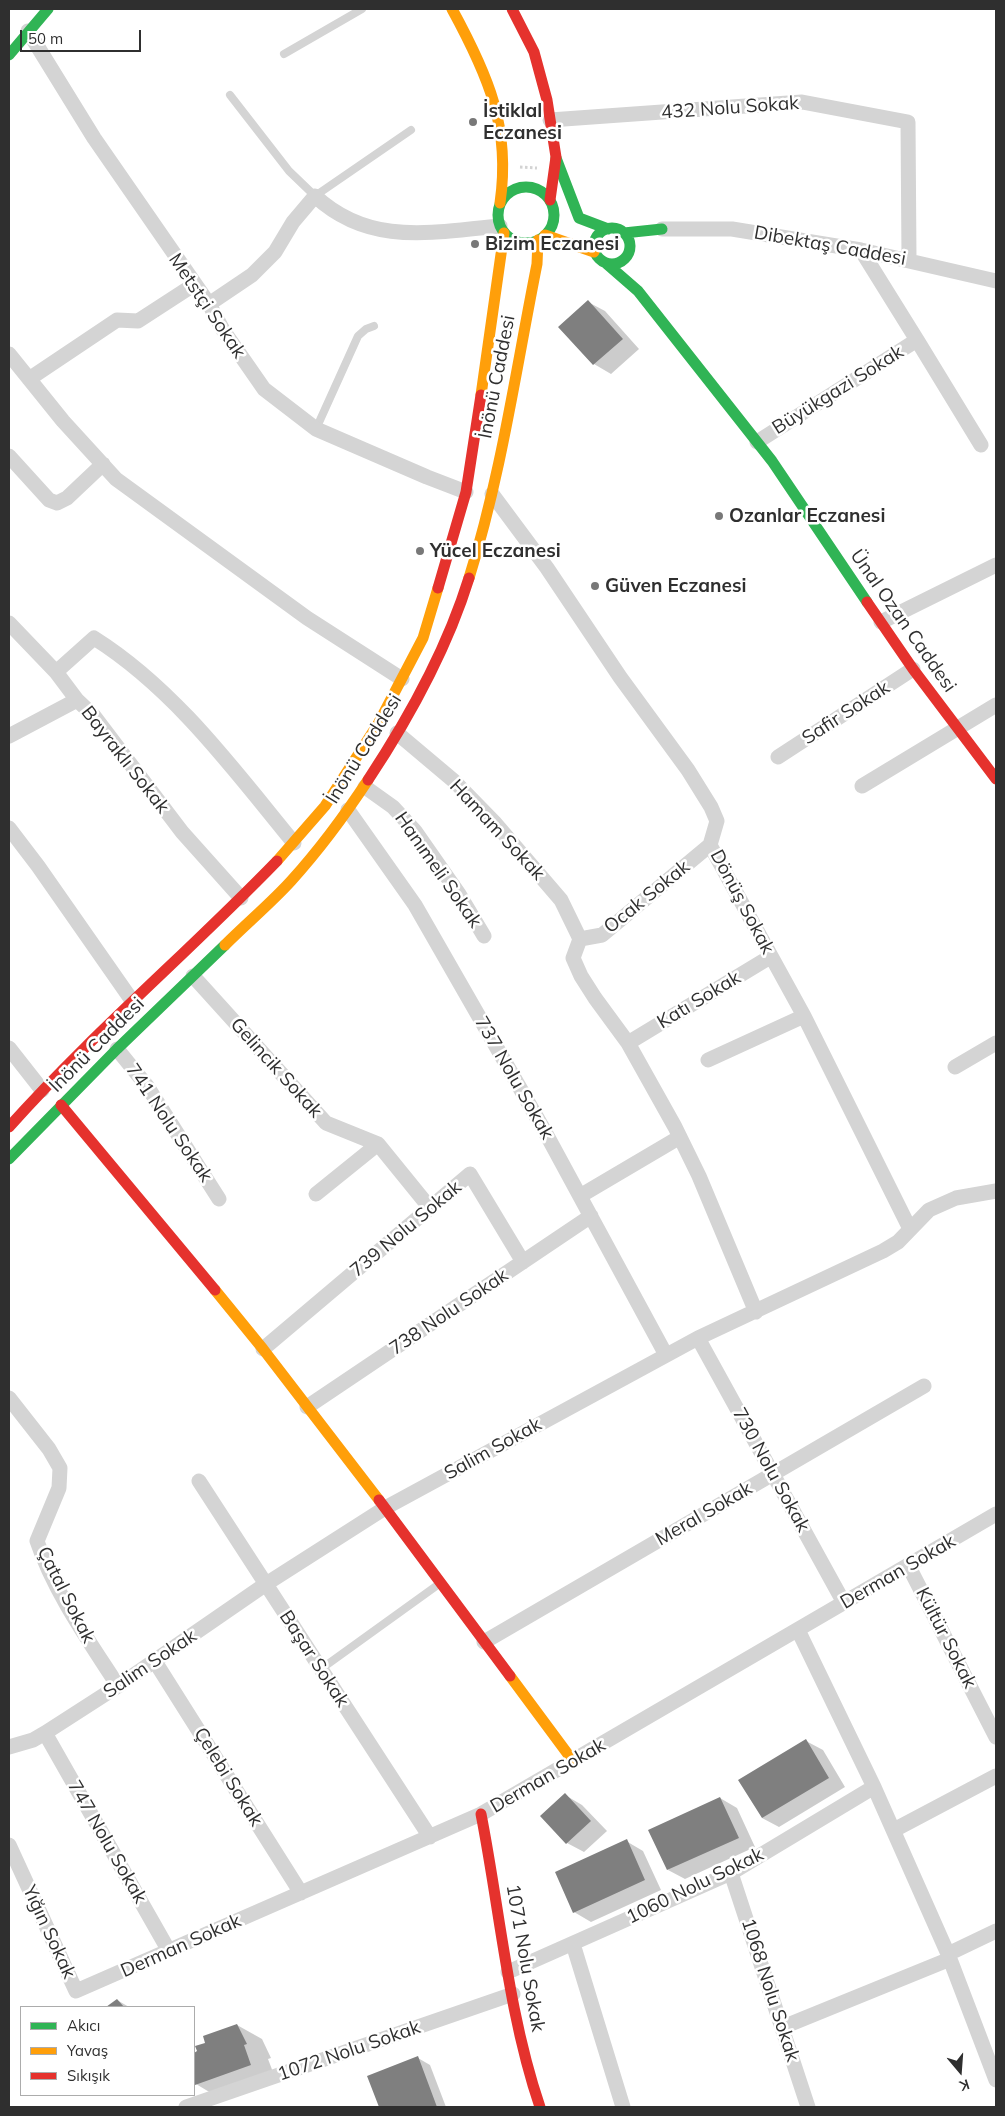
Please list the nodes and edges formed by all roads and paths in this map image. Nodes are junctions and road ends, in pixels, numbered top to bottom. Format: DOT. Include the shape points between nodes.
graph roads {
  1 [pos="362,9"];
  2 [pos="452,9"];
  3 [pos="512,9"];
  4 [pos="44,10"];
  5 [pos="28,31"];
  6 [pos="284,54"];
  7 [pos="9,55"];
  8 [pos="230,95"];
  9 [pos="550,120"];
  10 [pos="411,130"];
  11 [pos="555,162"];
  12 [pos="505,166"];
  13 [pos="315,196"];
  14 [pos="551,202"];
  15 [pos="500,203"];
  16 [pos="579,218"];
  17 [pos="502,229"];
  18 [pos="608,229"];
  19 [pos="662,229"];
  20 [pos="624,232"];
  21 [pos="542,238"];
  22 [pos="861,250"];
  23 [pos="594,252"];
  24 [pos="629,252"];
  25 [pos="909,259"];
  26 [pos="607,264"];
  27 [pos="996,281"];
  28 [pos="195,284"];
  29 [pos="638,291"];
  30 [pos="209,304"];
  31 [pos="374,326"];
  32 [pos="917,340"];
  33 [pos="9,354"];
  34 [pos="29,379"];
  35 [pos="316,429"];
  36 [pos="757,442"];
  37 [pos="981,445"];
  38 [pos="9,456"];
  39 [pos="103,464"];
  40 [pos="466,492"];
  41 [pos="492,494"];
  42 [pos="996,566"];
  43 [pos="881,622"];
  44 [pos="9,623"];
  45 [pos="913,669"];
  46 [pos="56,672"];
  47 [pos="402,679"];
  48 [pos="77,700"];
  49 [pos="996,705"];
  50 [pos="958,729"];
  51 [pos="397,733"];
  52 [pos="9,736"];
  53 [pos="778,757"];
  54 [pos="996,779"];
  55 [pos="862,786"];
  56 [pos="365,787"];
  57 [pos="348,810"];
  58 [pos="9,828"];
  59 [pos="294,843"];
  60 [pos="710,845"];
  61 [pos="241,898"];
  62 [pos="484,936"];
  63 [pos="580,939"];
  64 [pos="770,956"];
  65 [pos="193,976"];
  66 [pos="133,1002"];
  67 [pos="804,1016"];
  68 [pos="996,1042"];
  69 [pos="628,1043"];
  70 [pos="9,1048"];
  71 [pos="116,1049"];
  72 [pos="708,1060"];
  73 [pos="955,1067"];
  74 [pos="42,1090"];
  75 [pos="61,1105"];
  76 [pos="9,1127"];
  77 [pos="680,1137"];
  78 [pos="378,1144"];
  79 [pos="9,1159"];
  80 [pos="996,1191"];
  81 [pos="316,1194"];
  82 [pos="580,1196"];
  83 [pos="220,1199"];
  84 [pos="430,1208"];
  85 [pos="591,1216"];
  86 [pos="910,1229"];
  87 [pos="523,1262"];
  88 [pos="756,1312"];
  89 [pos="698,1338"];
  90 [pos="263,1350"];
  91 [pos="666,1355"];
  92 [pos="924,1386"];
  93 [pos="9,1398"];
  94 [pos="307,1407"];
  95 [pos="773,1474"];
  96 [pos="199,1481"];
  97 [pos="385,1508"];
  98 [pos="996,1514"];
  99 [pos="908,1566"];
  100 [pos="441,1582"];
  101 [pos="266,1584"];
  102 [pos="844,1603"];
  103 [pos="798,1630"];
  104 [pos="484,1642"];
  105 [pos="154,1660"];
  106 [pos="320,1669"];
  107 [pos="118,1686"];
  108 [pos="45,1733"];
  109 [pos="996,1737"];
  110 [pos="9,1748"];
  111 [pos="573,1761"];
  112 [pos="996,1776"];
  113 [pos="874,1787"];
  114 [pos="481,1814"];
  115 [pos="894,1830"];
  116 [pos="430,1837"];
  117 [pos="9,1845"];
  118 [pos="731,1873"];
  119 [pos="301,1893"];
  120 [pos="996,1931"];
  121 [pos="572,1944"];
  122 [pos="169,1951"];
  123 [pos="949,1956"];
  124 [pos="508,1972"];
  125 [pos="76,1991"];
  126 [pos="513,1994"];
  127 [pos="783,2027"];
  128 [pos="996,2080"];
  129 [pos="186,2107"];
  130 [pos="540,2107"];
  131 [pos="623,2107"];
  132 [pos="808,2107"];
  1 -- 6 [label="lane"];
  2 -- 12 [label="main road" via="470,42 498,112"];
  3 -- 9 [label="main road" via="534,52"];
  4 -- 5 [label="main road"];
  5 -- 7 [label="main road"];
  5 -- 28 [label="street, Metstçi Sokak" via="94,138"];
  8 -- 13 [label="lane" via="289,171"];
  9 -- 11 [label="main road"];
  9 -- 25 [label="street, 432 Nolu Sokak" via="802,102 908,122"];
  10 -- 13 [label="lane"];
  11 -- 12 [label="path"];
  11 -- 14 [label="main road"];
  11 -- 16 [label="main road"];
  12 -- 15 [label="main road"];
  13 -- 17 [label="street" via="341,217 377,230 418,233"];
  13 -- 30 [label="street" via="275,252 252,275"];
  14 -- 15 [label="main road" via="540,190 522,187 506,195"];
  14 -- 16 [label="main road"];
  14 -- 21 [label="main road" via="554,221"];
  15 -- 17 [label="main road" via="498,210"];
  16 -- 18 [label="main road"];
  17 -- 21 [label="main road" via="520,242"];
  17 -- 40 [label="main road, İnönü Caddesi" via="494,317"];
  18 -- 20 [label="main road"];
  18 -- 23 [label="main road" via="598,235"];
  19 -- 20 [label="main road"];
  19 -- 22 [label="street, Dibektaş Caddesi" via="732,229"];
  19 -- 24 [label="main road"];
  20 -- 24 [label="main road" via="630,243"];
  21 -- 23 [label="main road"];
  21 -- 41 [label="main road, İnönü Caddesi"];
  22 -- 25 [label="street, Dibektaş Caddesi"];
  22 -- 32 [label="street"];
  23 -- 26 [label="main road" via="601,262"];
  24 -- 26 [label="main road" via="619,263"];
  24 -- 29 [label="main road"];
  25 -- 27 [label="street, Dibektaş Caddesi"];
  26 -- 29 [label="main road"];
  28 -- 30 [label="street, Metstçi Sokak"];
  28 -- 34 [label="street" via="138,321 118,320"];
  29 -- 36 [label="main road, Ünal Ozan Caddesi"];
  30 -- 35 [label="street, Metstçi Sokak" via="264,389"];
  31 -- 35 [label="lane" via="358,336"];
  32 -- 36 [label="street, Büyükgazi Sokak"];
  32 -- 37 [label="street, Büyükgazi Sokak"];
  33 -- 34 [label="street"];
  34 -- 39 [label="street"];
  35 -- 40 [label="street, Metstçi Sokak"];
  36 -- 43 [label="main road, Ünal Ozan Caddesi"];
  38 -- 39 [label="street" via="49,500 57,503 67,498"];
  39 -- 47 [label="street" via="116,479 291,607"];
  40 -- 47 [label="main road, İnönü Caddesi" via="423,638"];
  41 -- 51 [label="main road, İnönü Caddesi" via="460,604 436,662"];
  41 -- 60 [label="street, Dönüş Sokak" via="547,568 711,807 717,821"];
  42 -- 43 [label="street"];
  43 -- 45 [label="main road, Ünal Ozan Caddesi"];
  44 -- 46 [label="street, Bayraklı Sokak"];
  45 -- 50 [label="main road, Ünal Ozan Caddesi"];
  45 -- 53 [label="street, Safir Sokak"];
  46 -- 48 [label="street, Bayraklı Sokak"];
  46 -- 59 [label="street" via="94,638 119,654 149,678 204,736"];
  47 -- 59 [label="main road, İnönü Caddesi" via="352,766"];
  48 -- 52 [label="street"];
  48 -- 61 [label="street, Bayraklı Sokak" via="94,716 182,832"];
  49 -- 50 [label="street"];
  50 -- 54 [label="main road, Ünal Ozan Caddesi"];
  50 -- 55 [label="street"];
  51 -- 56 [label="main road, İnönü Caddesi"];
  51 -- 63 [label="street, Hamam Sokak" via="454,781 494,822 561,900"];
  56 -- 57 [label="main road, İnönü Caddesi"];
  56 -- 62 [label="street, Hanımeli Sokak" via="394,807 415,831"];
  57 -- 65 [label="main road, İnönü Caddesi" via="290,882"];
  57 -- 82 [label="street, 737 Nolu Sokak" via="415,905"];
  58 -- 66 [label="street"];
  59 -- 61 [label="main road, İnönü Caddesi"];
  60 -- 63 [label="street, Ocak Sokak" via="602,934"];
  60 -- 64 [label="street, Dönüş Sokak"];
  61 -- 66 [label="main road, İnönü Caddesi"];
  63 -- 69 [label="street" via="573,958 581,976"];
  64 -- 67 [label="street, Dönüş Sokak"];
  64 -- 69 [label="street, Katı Sokak"];
  65 -- 71 [label="main road, İnönü Caddesi"];
  65 -- 78 [label="street, Gelincik Sokak" via="326,1123"];
  66 -- 74 [label="main road, İnönü Caddesi"];
  67 -- 72 [label="street"];
  67 -- 86 [label="street, Dönüş Sokak"];
  68 -- 73 [label="street"];
  69 -- 77 [label="street"];
  70 -- 74 [label="street"];
  71 -- 75 [label="main road, İnönü Caddesi"];
  71 -- 83 [label="street, 741 Nolu Sokak" via="147,1086"];
  74 -- 76 [label="main road, İnönü Caddesi"];
  75 -- 79 [label="main road, İnönü Caddesi"];
  75 -- 90 [label="main road"];
  77 -- 82 [label="street"];
  77 -- 88 [label="street" via="700,1176"];
  78 -- 81 [label="street"];
  78 -- 84 [label="street, Gelincik Sokak"];
  80 -- 86 [label="street, Salim Sokak" via="956,1198 930,1210"];
  82 -- 85 [label="street, 737 Nolu Sokak"];
  84 -- 87 [label="street, 739 Nolu Sokak" via="470,1174"];
  84 -- 90 [label="street, 739 Nolu Sokak"];
  85 -- 87 [label="street, 738 Nolu Sokak"];
  85 -- 91 [label="street, 737 Nolu Sokak"];
  86 -- 88 [label="street, Salim Sokak" via="883,1251"];
  87 -- 94 [label="street, 738 Nolu Sokak"];
  88 -- 89 [label="street, Salim Sokak"];
  89 -- 91 [label="street, Salim Sokak"];
  89 -- 95 [label="street, 730 Nolu Sokak"];
  90 -- 94 [label="main road"];
  91 -- 97 [label="street, Salim Sokak"];
  92 -- 95 [label="street, Meral Sokak"];
  93 -- 107 [label="street, Çatal Sokak" via="49,1448 60,1468 59,1488 37,1541 43,1558 78,1624"];
  94 -- 97 [label="main road"];
  95 -- 102 [label="street, 730 Nolu Sokak"];
  95 -- 104 [label="street, Meral Sokak"];
  96 -- 101 [label="street, Başar Sokak"];
  97 -- 100 [label="main road"];
  97 -- 101 [label="street, Salim Sokak"];
  98 -- 99 [label="street, Derman Sokak"];
  99 -- 102 [label="street, Derman Sokak"];
  99 -- 109 [label="street, Kültür Sokak"];
  100 -- 104 [label="main road"];
  100 -- 106 [label="lane"];
  101 -- 105 [label="street, Salim Sokak"];
  101 -- 106 [label="street, Başar Sokak"];
  102 -- 103 [label="street, Derman Sokak"];
  103 -- 111 [label="street, Derman Sokak"];
  103 -- 113 [label="street"];
  104 -- 111 [label="main road"];
  105 -- 107 [label="street, Salim Sokak"];
  105 -- 119 [label="street, Çelebi Sokak"];
  106 -- 116 [label="street, Başar Sokak"];
  107 -- 108 [label="street, Salim Sokak"];
  108 -- 110 [label="street, Salim Sokak"];
  108 -- 122 [label="street, 747 Nolu Sokak"];
  111 -- 114 [label="street, Derman Sokak"];
  112 -- 115 [label="street"];
  113 -- 115 [label="street"];
  113 -- 118 [label="street, 1060 Nolu Sokak"];
  114 -- 116 [label="street, Derman Sokak"];
  114 -- 124 [label="main road, 1071 Nolu Sokak"];
  115 -- 123 [label="street"];
  116 -- 119 [label="street, Derman Sokak"];
  117 -- 125 [label="street, Yığın Sokak"];
  118 -- 121 [label="street, 1060 Nolu Sokak"];
  118 -- 127 [label="street, 1068 Nolu Sokak"];
  119 -- 122 [label="street, Derman Sokak"];
  120 -- 123 [label="street"];
  121 -- 124 [label="street, 1060 Nolu Sokak"];
  121 -- 131 [label="street"];
  122 -- 125 [label="street, Derman Sokak"];
  123 -- 127 [label="street"];
  123 -- 128 [label="street"];
  124 -- 126 [label="main road, 1071 Nolu Sokak"];
  126 -- 129 [label="street, 1072 Nolu Sokak"];
  126 -- 130 [label="main road, 1071 Nolu Sokak" via="519,2031"];
  127 -- 132 [label="street, 1068 Nolu Sokak"];
}
